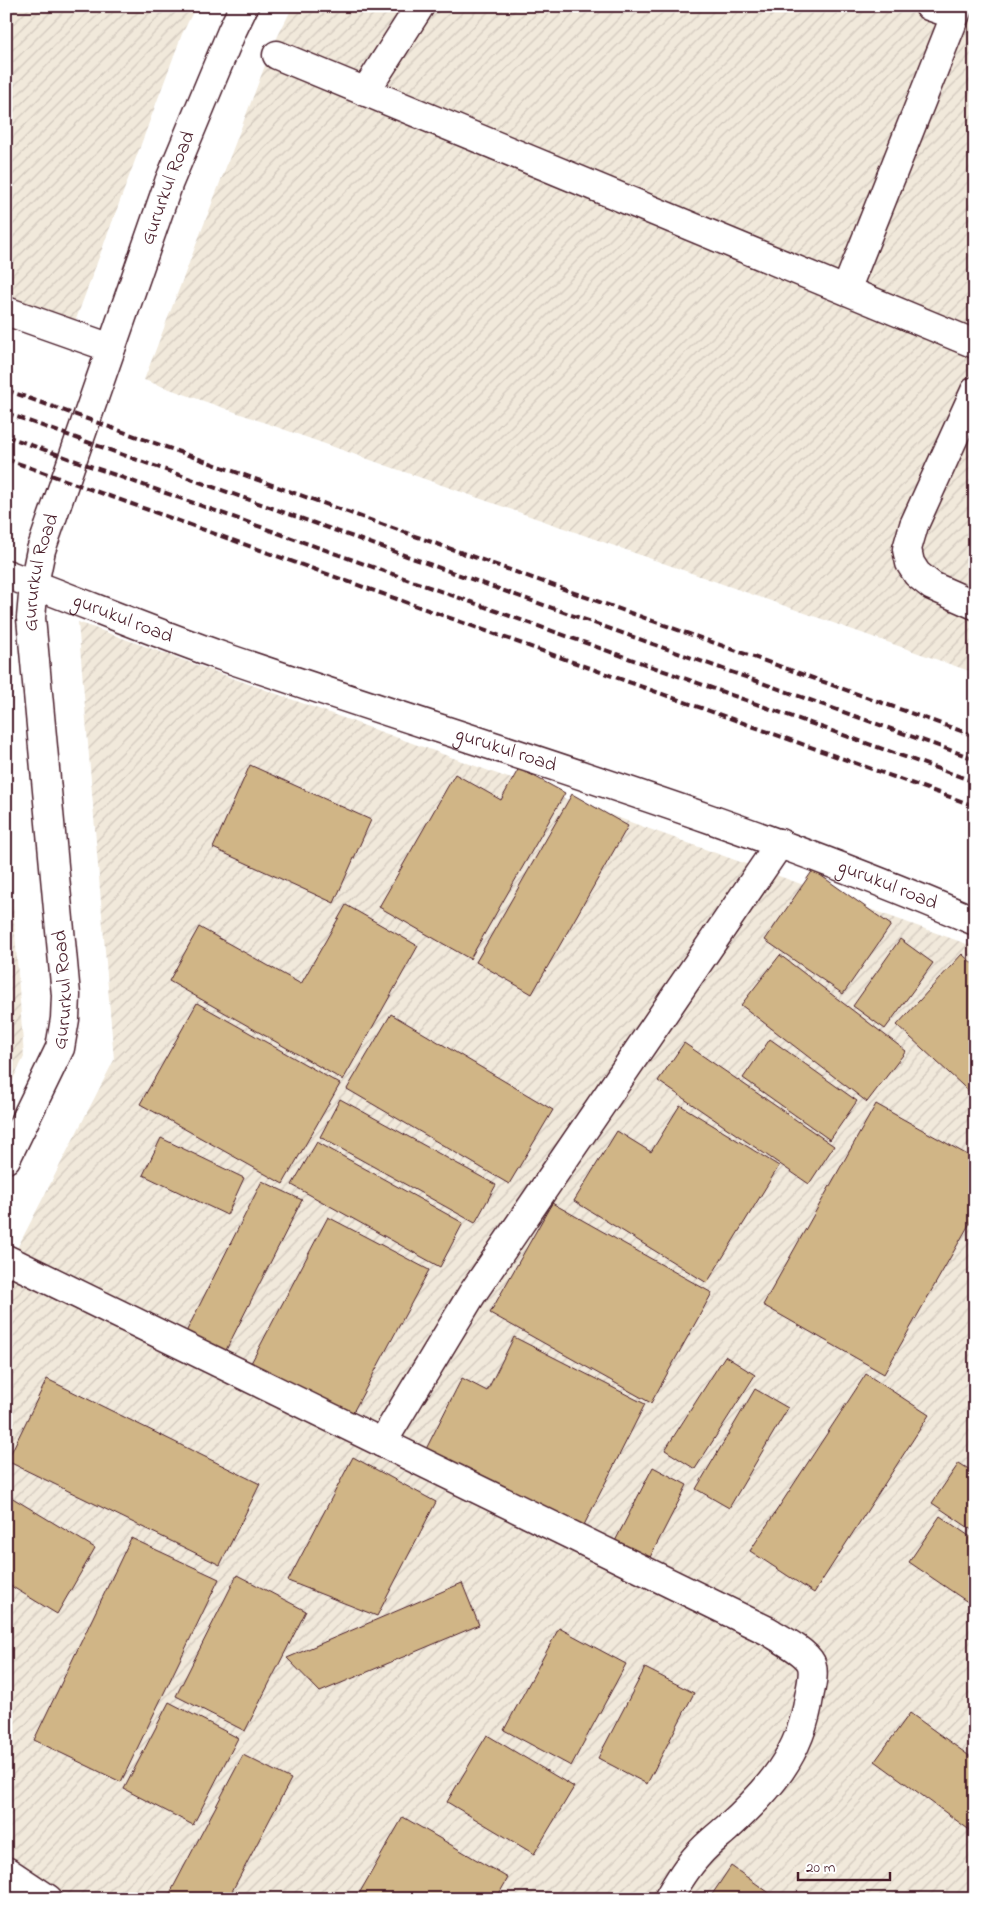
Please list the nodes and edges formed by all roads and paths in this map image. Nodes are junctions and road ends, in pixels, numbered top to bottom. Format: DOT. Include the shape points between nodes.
graph roads {
  1 [pos="244,6"];
  2 [pos="420,6"];
  3 [pos="929,6"];
  4 [pos="957,11"];
  5 [pos="277,55"];
  6 [pos="365,92"];
  7 [pos="846,290"];
  8 [pos="6,312"];
  9 [pos="975,344"];
  10 [pos="111,348"];
  11 [pos="975,391"];
  12 [pos="6,574"];
  13 [pos="34,584"];
  14 [pos="975,605"];
  15 [pos="780,844"];
  16 [pos="975,921"];
  17 [pos="6,1159"];
  18 [pos="6,1259"];
  19 [pos="382,1442"];
  20 [pos="6,1871"];
  21 [pos="48,1899"];
  22 [pos="668,1899"];
  1 -- 10 [label="street, Gururkul Road" via="169,182"];
  2 -- 6 [label="street"];
  3 -- 4 [label="street"];
  4 -- 7 [label="street"];
  5 -- 6 [label="street"];
  6 -- 7 [label="street"];
  7 -- 9 [label="street"];
  8 -- 10 [label="street"];
  10 -- 13 [label="street, Gururkul Road" via="41,550"];
  11 -- 14 [label="street" via="914,525 907,549 917,574 932,586"];
  12 -- 13 [label="street, gurukul road"];
  13 -- 15 [label="street, gurukul road" via="221,656"];
  13 -- 17 [label="street, Gururkul Road" via="31,618 66,995 65,1019 60,1048"];
  15 -- 16 [label="street, gurukul road"];
  15 -- 19 [label="street" via="472,1294"];
  18 -- 19 [label="street"];
  19 -- 22 [label="street" via="768,1631 811,1662 807,1711 785,1766 765,1791 698,1854"];
  20 -- 21 [label="street"];
}
